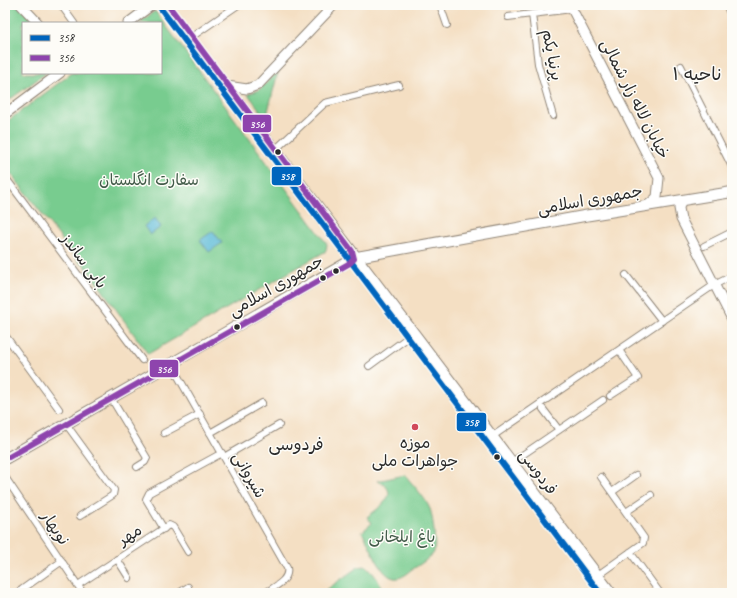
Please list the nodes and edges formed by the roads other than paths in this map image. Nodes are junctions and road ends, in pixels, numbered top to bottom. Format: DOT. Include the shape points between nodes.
graph roads {
  1 [pos="21,5"];
  2 [pos="27,5"];
  3 [pos="61,5"];
  4 [pos="152,5"];
  5 [pos="165,5"];
  6 [pos="238,5"];
  7 [pos="440,5"];
  8 [pos="728,5"];
  9 [pos="333,6"];
  10 [pos="571,7"];
  11 [pos="532,14"];
  12 [pos="732,14"];
  13 [pos="508,17"];
  14 [pos="37,22"];
  15 [pos="43,22"];
  16 [pos="73,22"];
  17 [pos="129,22"];
  18 [pos="447,25"];
  19 [pos="190,38"];
  20 [pos="681,66"];
  21 [pos="58,74"];
  22 [pos="399,85"];
  23 [pos="227,86"];
  24 [pos="5,114"];
  25 [pos="553,116"];
  26 [pos="275,150"];
  27 [pos="732,167"];
  28 [pos="5,177"];
  29 [pos="732,192"];
  30 [pos="681,200"];
  31 [pos="647,206"];
  32 [pos="732,232"];
  33 [pos="704,246"];
  34 [pos="357,257"];
  35 [pos="626,275"];
  36 [pos="732,276"];
  37 [pos="714,285"];
  38 [pos="732,319"];
  39 [pos="662,321"];
  40 [pos="414,333"];
  41 [pos="5,335"];
  42 [pos="619,350"];
  43 [pos="142,360"];
  44 [pos="171,364"];
  45 [pos="369,366"];
  46 [pos="610,396"];
  47 [pos="111,398"];
  48 [pos="602,400"];
  49 [pos="262,403"];
  50 [pos="59,409"];
  51 [pos="543,409"];
  52 [pos="200,414"];
  53 [pos="66,424"];
  54 [pos="279,425"];
  55 [pos="559,430"];
  56 [pos="164,433"];
  57 [pos="210,433"];
  58 [pos="492,436"];
  59 [pos="223,455"];
  60 [pos="5,459"];
  61 [pos="512,462"];
  62 [pos="137,467"];
  63 [pos="636,475"];
  64 [pos="5,477"];
  65 [pos="601,477"];
  66 [pos="612,492"];
  67 [pos="651,495"];
  68 [pos="626,512"];
  69 [pos="80,516"];
  70 [pos="164,529"];
  71 [pos="188,552"];
  72 [pos="630,552"];
  73 [pos="117,559"];
  74 [pos="62,561"];
  75 [pos="598,575"];
  76 [pos="129,578"];
  77 [pos="78,585"];
  78 [pos="188,587"];
  79 [pos="608,589"];
  80 [pos="17,593"];
  81 [pos="83,593"];
  82 [pos="179,593"];
  83 [pos="265,593"];
  84 [pos="594,593"];
  85 [pos="660,593"];
  1 -- 14 [label="main road"];
  2 -- 15 [label="main road"];
  3 -- 16 [label="street"];
  4 -- 17 [label="main road"];
  5 -- 19 [label="main road, فردوسی"];
  6 -- 19 [label="street"];
  7 -- 18 [label="street"];
  8 -- 12 [label="main road"];
  9 -- 23 [label="main road" via="258,85 247,89"];
  10 -- 11 [label="street, پرنیا یکم"];
  10 -- 31 [label="main road, خیابان لاله زار شمالی" via="659,178 657,197"];
  11 -- 13 [label="street"];
  11 -- 25 [label="street, پرنیا یکم" via="538,64"];
  19 -- 23 [label="main road, فردوسی"];
  20 -- 27 [label="street"];
  21 -- 24 [label="main road"];
  22 -- 26 [label="street" via="325,103"];
  23 -- 26 [label="main road, فردوسی"];
  26 -- 34 [label="main road, فردوسی"];
  28 -- 43 [label="street, بابی ساندز"];
  29 -- 30 [label="main road, جمهوری اسلامی"];
  30 -- 31 [label="main road, جمهوری اسلامی"];
  30 -- 37 [label="main road" via="681,219"];
  31 -- 34 [label="main road, جمهوری اسلامی"];
  32 -- 33 [label="street"];
  34 -- 40 [label="main road, فردوسی"];
  34 -- 44 [label="main road, جمهوری اسلامی"];
  35 -- 39 [label="street"];
  36 -- 37 [label="street"];
  37 -- 38 [label="main road"];
  37 -- 39 [label="street"];
  39 -- 42 [label="street"];
  40 -- 45 [label="street"];
  40 -- 58 [label="main road, فردوسی"];
  41 -- 50 [label="street"];
  42 -- 46 [label="street" via="638,378"];
  42 -- 58 [label="street"];
  44 -- 47 [label="main road, جمهوری اسلامی"];
  44 -- 52 [label="street, شیروانی"];
  47 -- 53 [label="main road, جمهوری اسلامی"];
  47 -- 62 [label="street" via="146,456 147,460"];
  48 -- 55 [label="street" via="566,428"];
  49 -- 57 [label="street"];
  51 -- 55 [label="street"];
  52 -- 56 [label="street"];
  52 -- 57 [label="street, شیروانی"];
  53 -- 60 [label="main road, جمهوری اسلامی"];
  53 -- 69 [label="street" via="114,490 113,495"];
  54 -- 59 [label="street"];
  55 -- 61 [label="street"];
  57 -- 59 [label="street, شیروانی"];
  58 -- 61 [label="main road, فردوسی"];
  59 -- 70 [label="street" via="149,493 146,498"];
  59 -- 83 [label="street, شیروانی" via="287,568 286,579"];
  61 -- 75 [label="main road, فردوسی"];
  63 -- 66 [label="street"];
  64 -- 74 [label="street, نوبهار"];
  65 -- 66 [label="street"];
  66 -- 68 [label="street"];
  67 -- 68 [label="street"];
  68 -- 72 [label="street" via="644,538 643,543"];
  70 -- 71 [label="street, مهر" via="174,527"];
  70 -- 73 [label="street, مهر"];
  72 -- 75 [label="street"];
  72 -- 85 [label="street"];
  73 -- 76 [label="street"];
  73 -- 77 [label="street, مهر"];
  74 -- 77 [label="street, نوبهار"];
  74 -- 80 [label="street"];
  75 -- 79 [label="main road, فردوسی"];
  77 -- 81 [label="street, نوبهار"];
  78 -- 82 [label="street"];
  79 -- 84 [label="street"];
}
